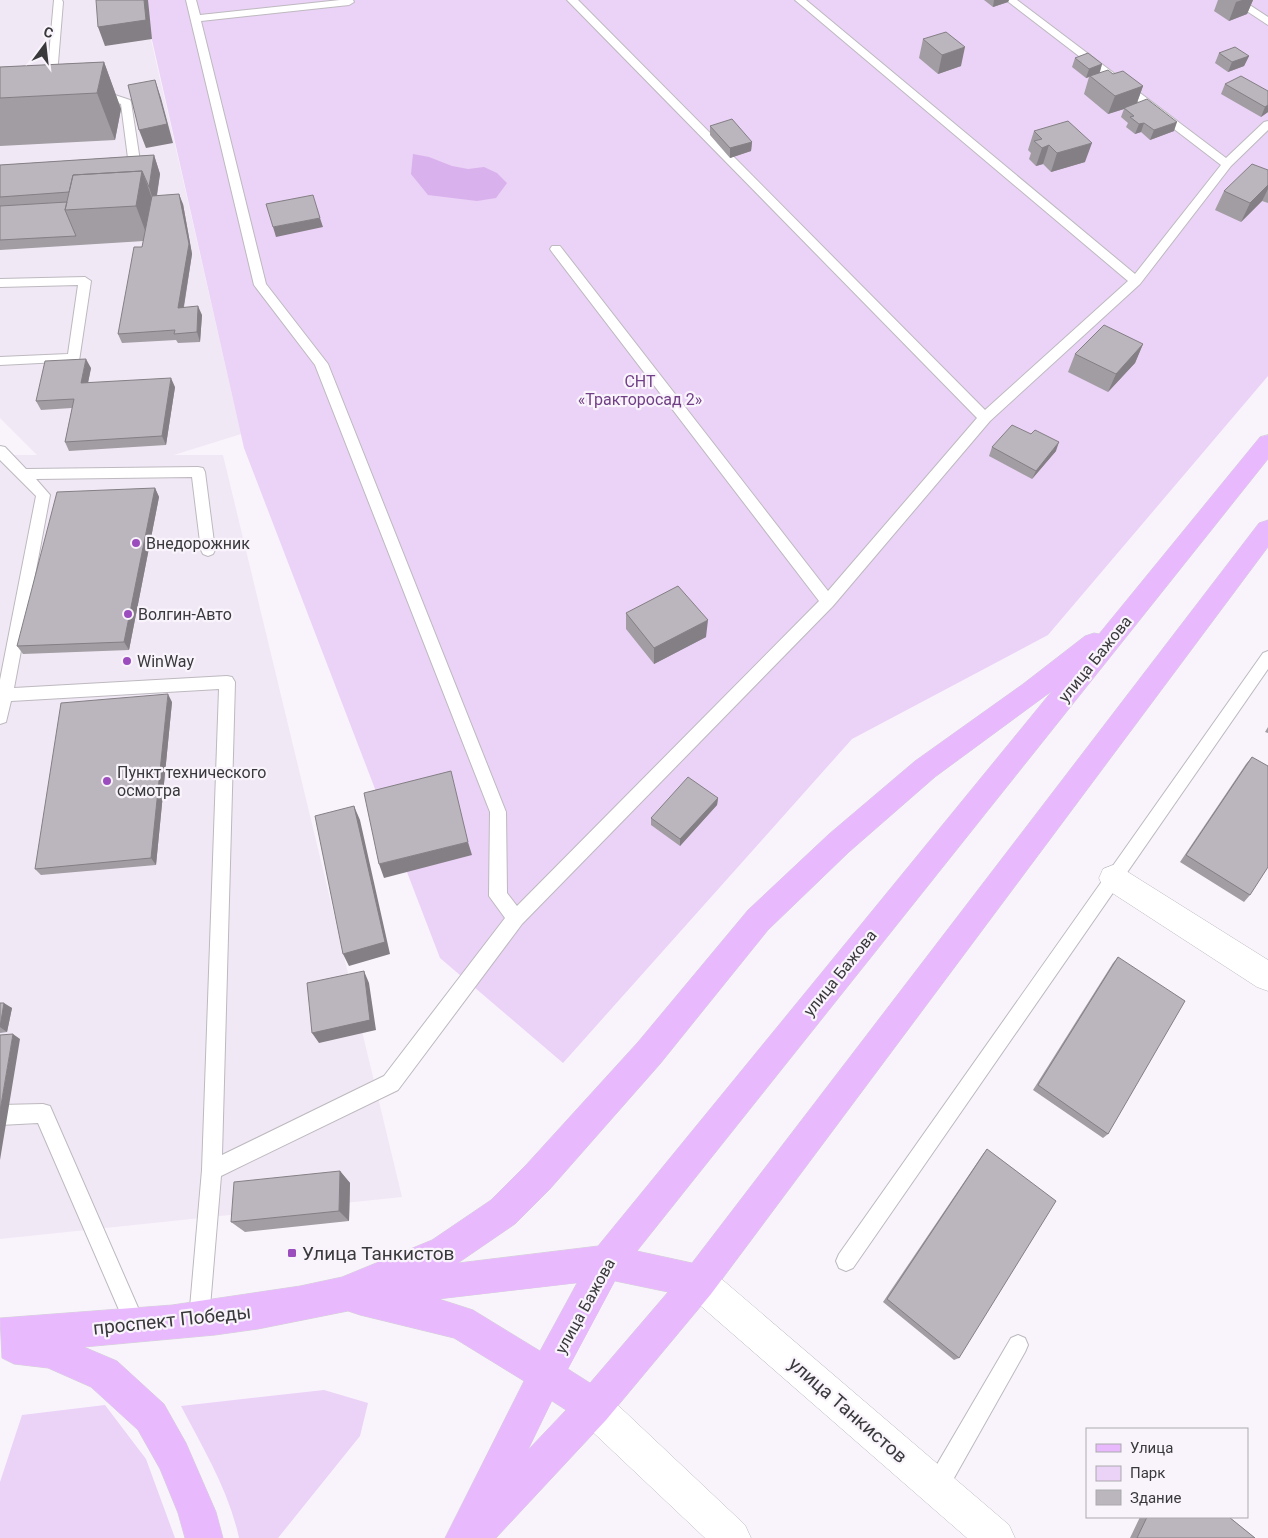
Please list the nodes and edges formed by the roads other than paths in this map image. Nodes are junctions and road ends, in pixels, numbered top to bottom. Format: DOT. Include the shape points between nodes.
graph roads {
  1 [pos="191,0"];
  2 [pos="347,0"];
  3 [pos="572,0"];
  4 [pos="800,0"];
  5 [pos="1011,0"];
  6 [pos="1235,0"];
  7 [pos="58,2"];
  8 [pos="196,19"];
  9 [pos="1268,22"];
  10 [pos="71,84"];
  11 [pos="89,90"];
  12 [pos="1268,124"];
  13 [pos="105,163"];
  14 [pos="1227,164"];
  15 [pos="556,249"];
  16 [pos="1136,281"];
  17 [pos="0,283"];
  18 [pos="0,361"];
  19 [pos="985,418"];
  20 [pos="1268,442"];
  21 [pos="0,450"];
  22 [pos="22,474"];
  23 [pos="1268,529"];
  24 [pos="208,550"];
  25 [pos="828,602"];
  26 [pos="1134,610"];
  27 [pos="1268,657"];
  28 [pos="5,695"];
  29 [pos="0,717"];
  30 [pos="1113,878"];
  31 [pos="516,918"];
  32 [pos="1268,977"];
  33 [pos="0,1115"];
  34 [pos="212,1170"];
  35 [pos="846,1261"];
  36 [pos="608,1262"];
  37 [pos="699,1282"];
  38 [pos="342,1294"];
  39 [pos="199,1319"];
  40 [pos="136,1326"];
  41 [pos="0,1336"];
  42 [pos="0,1344"];
  43 [pos="1018,1346"];
  44 [pos="546,1375"];
  45 [pos="593,1407"];
  46 [pos="937,1486"];
  47 [pos="204,1538"];
  48 [pos="464,1538"];
  49 [pos="470,1538"];
  50 [pos="732,1538"];
  51 [pos="996,1538"];
  1 -- 8 [label="lane"];
  2 -- 8 [label="lane" via="349,2"];
  3 -- 19 [label="lane"];
  4 -- 16 [label="lane"];
  5 -- 14 [label="lane"];
  6 -- 9 [label="lane"];
  7 -- 10 [label="lane" via="52,78"];
  8 -- 31 [label="lane" via="260,285 322,364 498,812 498,896"];
  11 -- 13 [label="lane" via="126,102 134,162"];
  12 -- 14 [label="lane"];
  14 -- 16 [label="lane"];
  15 -- 25 [label="lane"];
  16 -- 19 [label="lane"];
  17 -- 18 [label="lane" via="85,281 74,358"];
  19 -- 25 [label="lane"];
  20 -- 26 [label="main road, улица Бажова"];
  21 -- 22 [label="lane"];
  22 -- 24 [label="lane" via="198,472"];
  22 -- 28 [label="lane" via="43,495"];
  23 -- 37 [label="main road"];
  25 -- 31 [label="lane"];
  26 -- 36 [label="main road, улица Бажова"];
  26 -- 38 [label="main road" via="1032,692 925,769 839,843 758,920 649,1053 503,1212 444,1252"];
  27 -- 30 [label="lane"];
  28 -- 29 [label="lane"];
  28 -- 34 [label="lane" via="227,682"];
  30 -- 32 [label="street"];
  30 -- 35 [label="lane"];
  31 -- 34 [label="lane" via="391,1083"];
  33 -- 40 [label="lane" via="43,1113"];
  34 -- 39 [label="lane"];
  36 -- 37 [label="main road, проспект Победы"];
  36 -- 38 [label="main road, проспект Победы"];
  36 -- 44 [label="main road, улица Бажова"];
  37 -- 45 [label="main road"];
  37 -- 46 [label="street, улица Танкистов"];
  38 -- 39 [label="main road, проспект Победы" via="302,1304"];
  38 -- 44 [label="main road, проспект Победы" via="461,1322"];
  39 -- 40 [label="main road, проспект Победы"];
  40 -- 41 [label="main road, проспект Победы"];
  42 -- 47 [label="main road" via="49,1350 104,1374 151,1417 173,1456 197,1512"];
  43 -- 46 [label="lane"];
  44 -- 45 [label="main road, проспект Победы"];
  44 -- 48 [label="main road, улица Бажова"];
  45 -- 49 [label="main road"];
  45 -- 50 [label="street"];
  46 -- 51 [label="street, улица Танкистов"];
}
